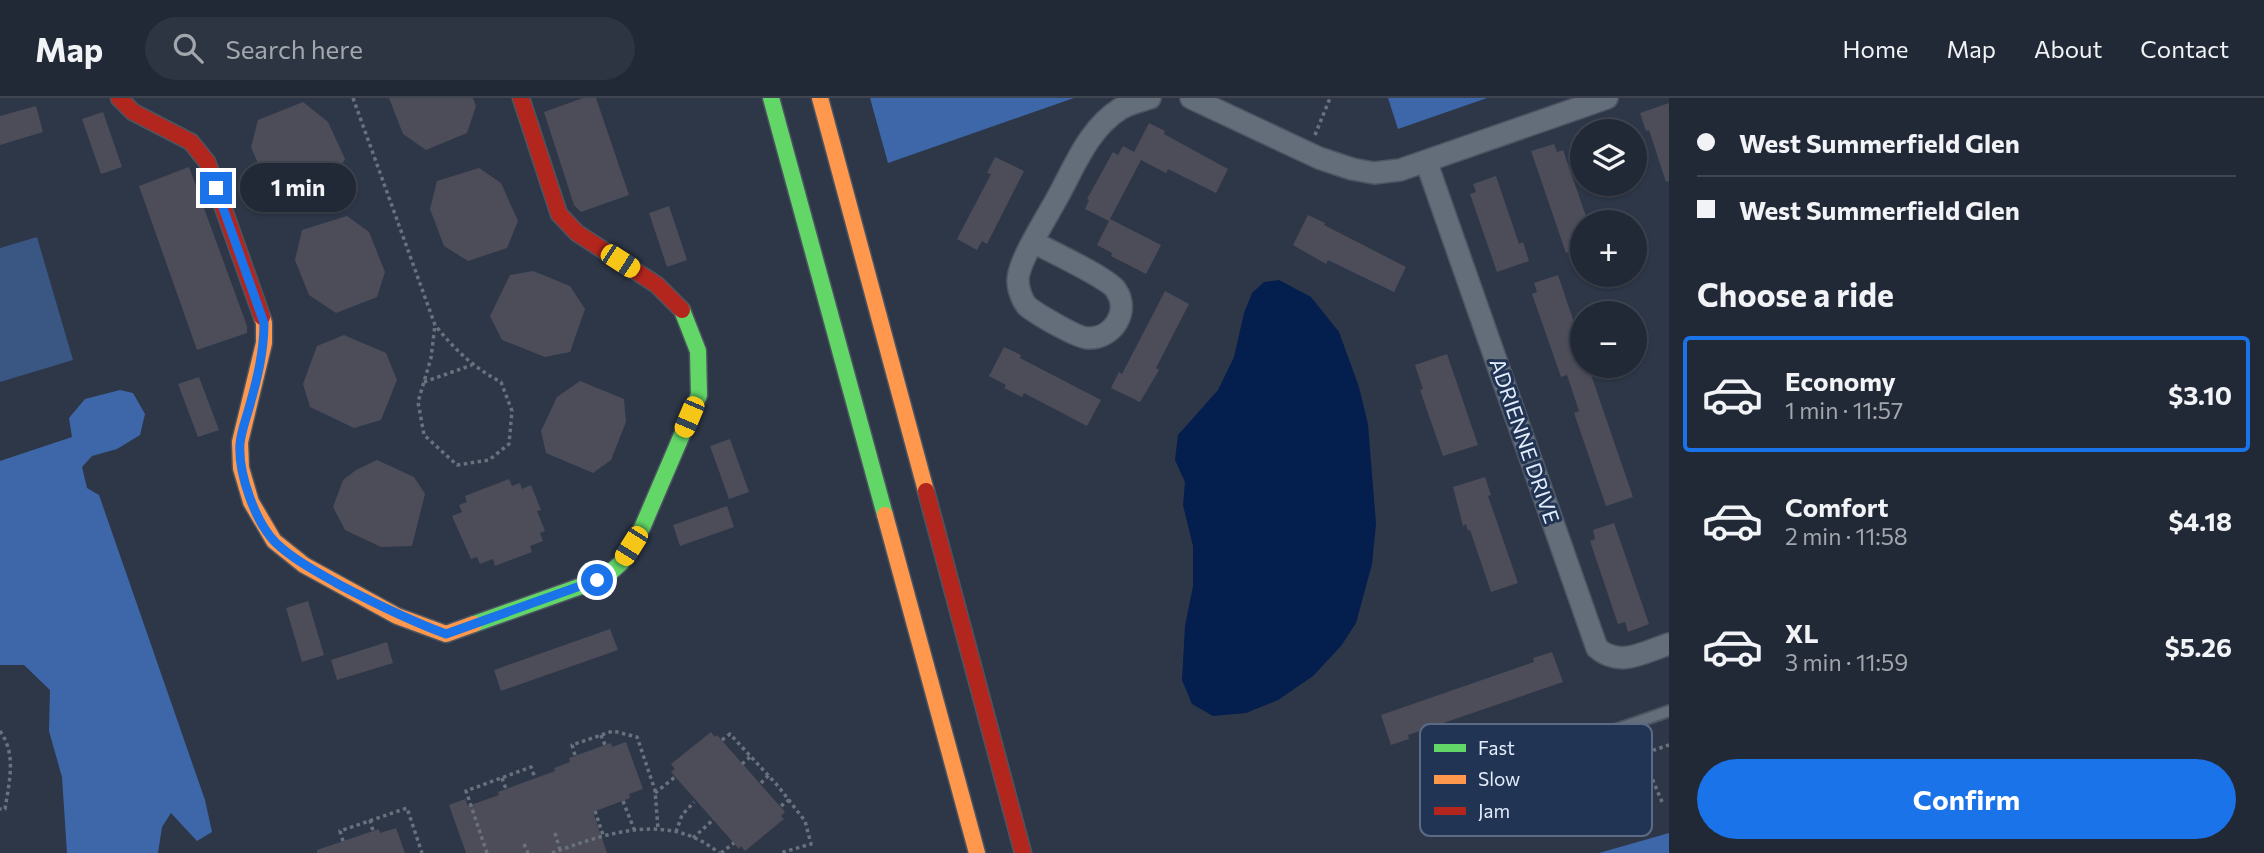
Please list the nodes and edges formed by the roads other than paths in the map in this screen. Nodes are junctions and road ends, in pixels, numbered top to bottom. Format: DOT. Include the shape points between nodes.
graph roads {
  1 [pos="119,98"];
  2 [pos="521,98"];
  3 [pos="771,98"];
  4 [pos="820,98"];
  5 [pos="1150,98"];
  6 [pos="1191,98"];
  7 [pos="1606,98"];
  8 [pos="1426,161"];
  9 [pos="1034,242"];
  10 [pos="1669,644"];
  11 [pos="1669,711"];
  12 [pos="1632,724"];
  13 [pos="977,853"];
  14 [pos="1023,853"];
  1 -- 2 [label="main road" via="132,112 191,142 207,162 264,323 258,374 240,442 240,468 251,502 274,541 304,565 397,616 446,634 604,579 621,563 642,528 699,395 698,351 684,312 657,285 577,233 559,214"];
  3 -- 13 [label="main road"];
  4 -- 14 [label="main road"];
  5 -- 9 [label="street" via="1121,108 1099,125"];
  6 -- 8 [label="street" via="1352,169 1374,173"];
  7 -- 8 [label="street"];
  8 -- 10 [label="street, ADRIENNE DRIVE" via="1597,648 1617,659"];
  9 -- 9 [label="street" via="1018,281 1029,307 1084,338 1099,338 1112,328 1120,318 1122,304 1116,289"];
  11 -- 12 [label="lane"];
}
